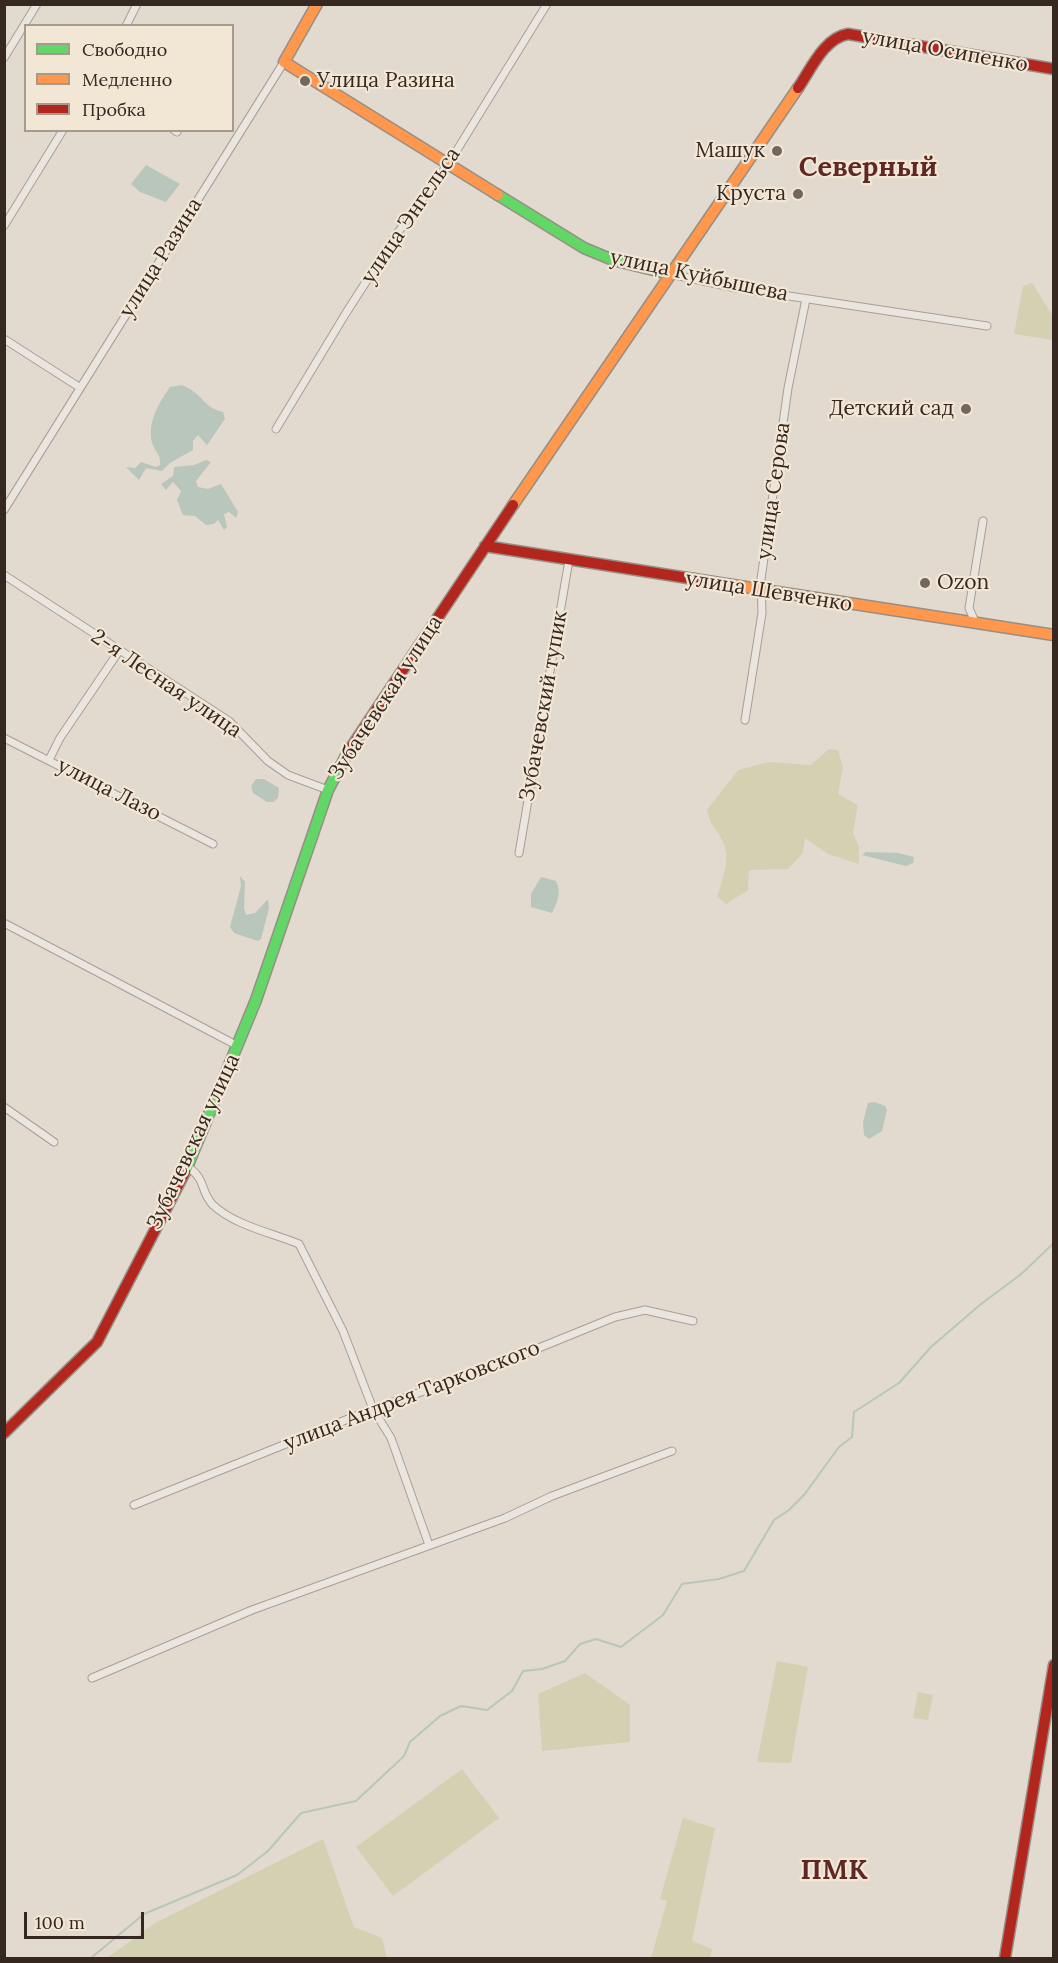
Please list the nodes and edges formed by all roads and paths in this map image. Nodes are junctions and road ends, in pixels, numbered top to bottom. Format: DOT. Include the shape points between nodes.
graph roads {
  1 [pos="37,4"];
  2 [pos="138,4"];
  3 [pos="317,4"];
  4 [pos="547,4"];
  5 [pos="28,24"];
  6 [pos="127,24"];
  7 [pos="837,36"];
  8 [pos="22,37"];
  9 [pos="4,58"];
  10 [pos="284,62"];
  11 [pos="1053,69"];
  12 [pos="62,132"];
  13 [pos="449,163"];
  14 [pos="4,226"];
  15 [pos="670,274"];
  16 [pos="806,299"];
  17 [pos="987,326"];
  18 [pos="4,339"];
  19 [pos="79,387"];
  20 [pos="276,429"];
  21 [pos="4,510"];
  22 [pos="983,521"];
  23 [pos="485,546"];
  24 [pos="569,560"];
  25 [pos="4,575"];
  26 [pos="761,591"];
  27 [pos="976,624"];
  28 [pos="1053,635"];
  29 [pos="118,651"];
  30 [pos="745,720"];
  31 [pos="4,738"];
  32 [pos="49,760"];
  33 [pos="328,790"];
  34 [pos="213,844"];
  35 [pos="519,853"];
  36 [pos="4,923"];
  37 [pos="238,1046"];
  38 [pos="4,1107"];
  39 [pos="54,1142"];
  40 [pos="188,1167"];
  41 [pos="693,1321"];
  42 [pos="373,1409"];
  43 [pos="4,1433"];
  44 [pos="672,1451"];
  45 [pos="134,1505"];
  46 [pos="429,1545"];
  47 [pos="1053,1665"];
  48 [pos="92,1678"];
  49 [pos="1005,1959"];
  1 -- 5 [label="street"];
  2 -- 6 [label="street"];
  3 -- 10 [label="street, улица Разина"];
  4 -- 13 [label="street, улица Энгельса"];
  7 -- 11 [label="street, улица Осипенко" via="848,34"];
  7 -- 15 [label="street, Зубачевская улица"];
  8 -- 9 [label="street"];
  10 -- 13 [label="street, улица Куйбышева"];
  10 -- 19 [label="street, улица Разина"];
  12 -- 14 [label="street"];
  13 -- 15 [label="street, улица Куйбышева" via="584,248 613,260"];
  13 -- 20 [label="street, улица Энгельса" via="384,254"];
  15 -- 16 [label="street, улица Куйбышева"];
  15 -- 23 [label="street, Зубачевская улица"];
  16 -- 17 [label="street, улица Куйбышева"];
  16 -- 26 [label="street, улица Серова" via="788,388"];
  18 -- 19 [label="street"];
  19 -- 21 [label="street, улица Разина"];
  22 -- 27 [label="street" via="969,608"];
  23 -- 24 [label="street, улица Шевченко"];
  23 -- 33 [label="street, Зубачевская улица" via="344,758"];
  24 -- 26 [label="street, улица Шевченко"];
  24 -- 35 [label="street, Зубачевский тупик"];
  25 -- 29 [label="street, 2-я Лесная улица"];
  26 -- 27 [label="street, улица Шевченко"];
  26 -- 30 [label="street, улица Серова" via="762,613"];
  27 -- 28 [label="street, улица Шевченко"];
  29 -- 32 [label="street"];
  29 -- 33 [label="street, 2-я Лесная улица" via="229,721 288,775"];
  31 -- 32 [label="street, улица Лазо"];
  32 -- 34 [label="street, улица Лазо"];
  33 -- 37 [label="street, Зубачевская улица"];
  36 -- 37 [label="street"];
  37 -- 40 [label="street, Зубачевская улица"];
  38 -- 39 [label="street"];
  40 -- 42 [label="street" via="199,1174 210,1202 223,1214 299,1244 342,1331"];
  40 -- 43 [label="street, Зубачевская улица" via="97,1342"];
  41 -- 42 [label="street, улица Андрея Тарковского" via="645,1310 615,1317 492,1367"];
  42 -- 45 [label="street, улица Андрея Тарковского"];
  42 -- 46 [label="street" via="391,1438"];
  44 -- 46 [label="street"];
  46 -- 48 [label="street" via="252,1610"];
  47 -- 49 [label="street"];
}
